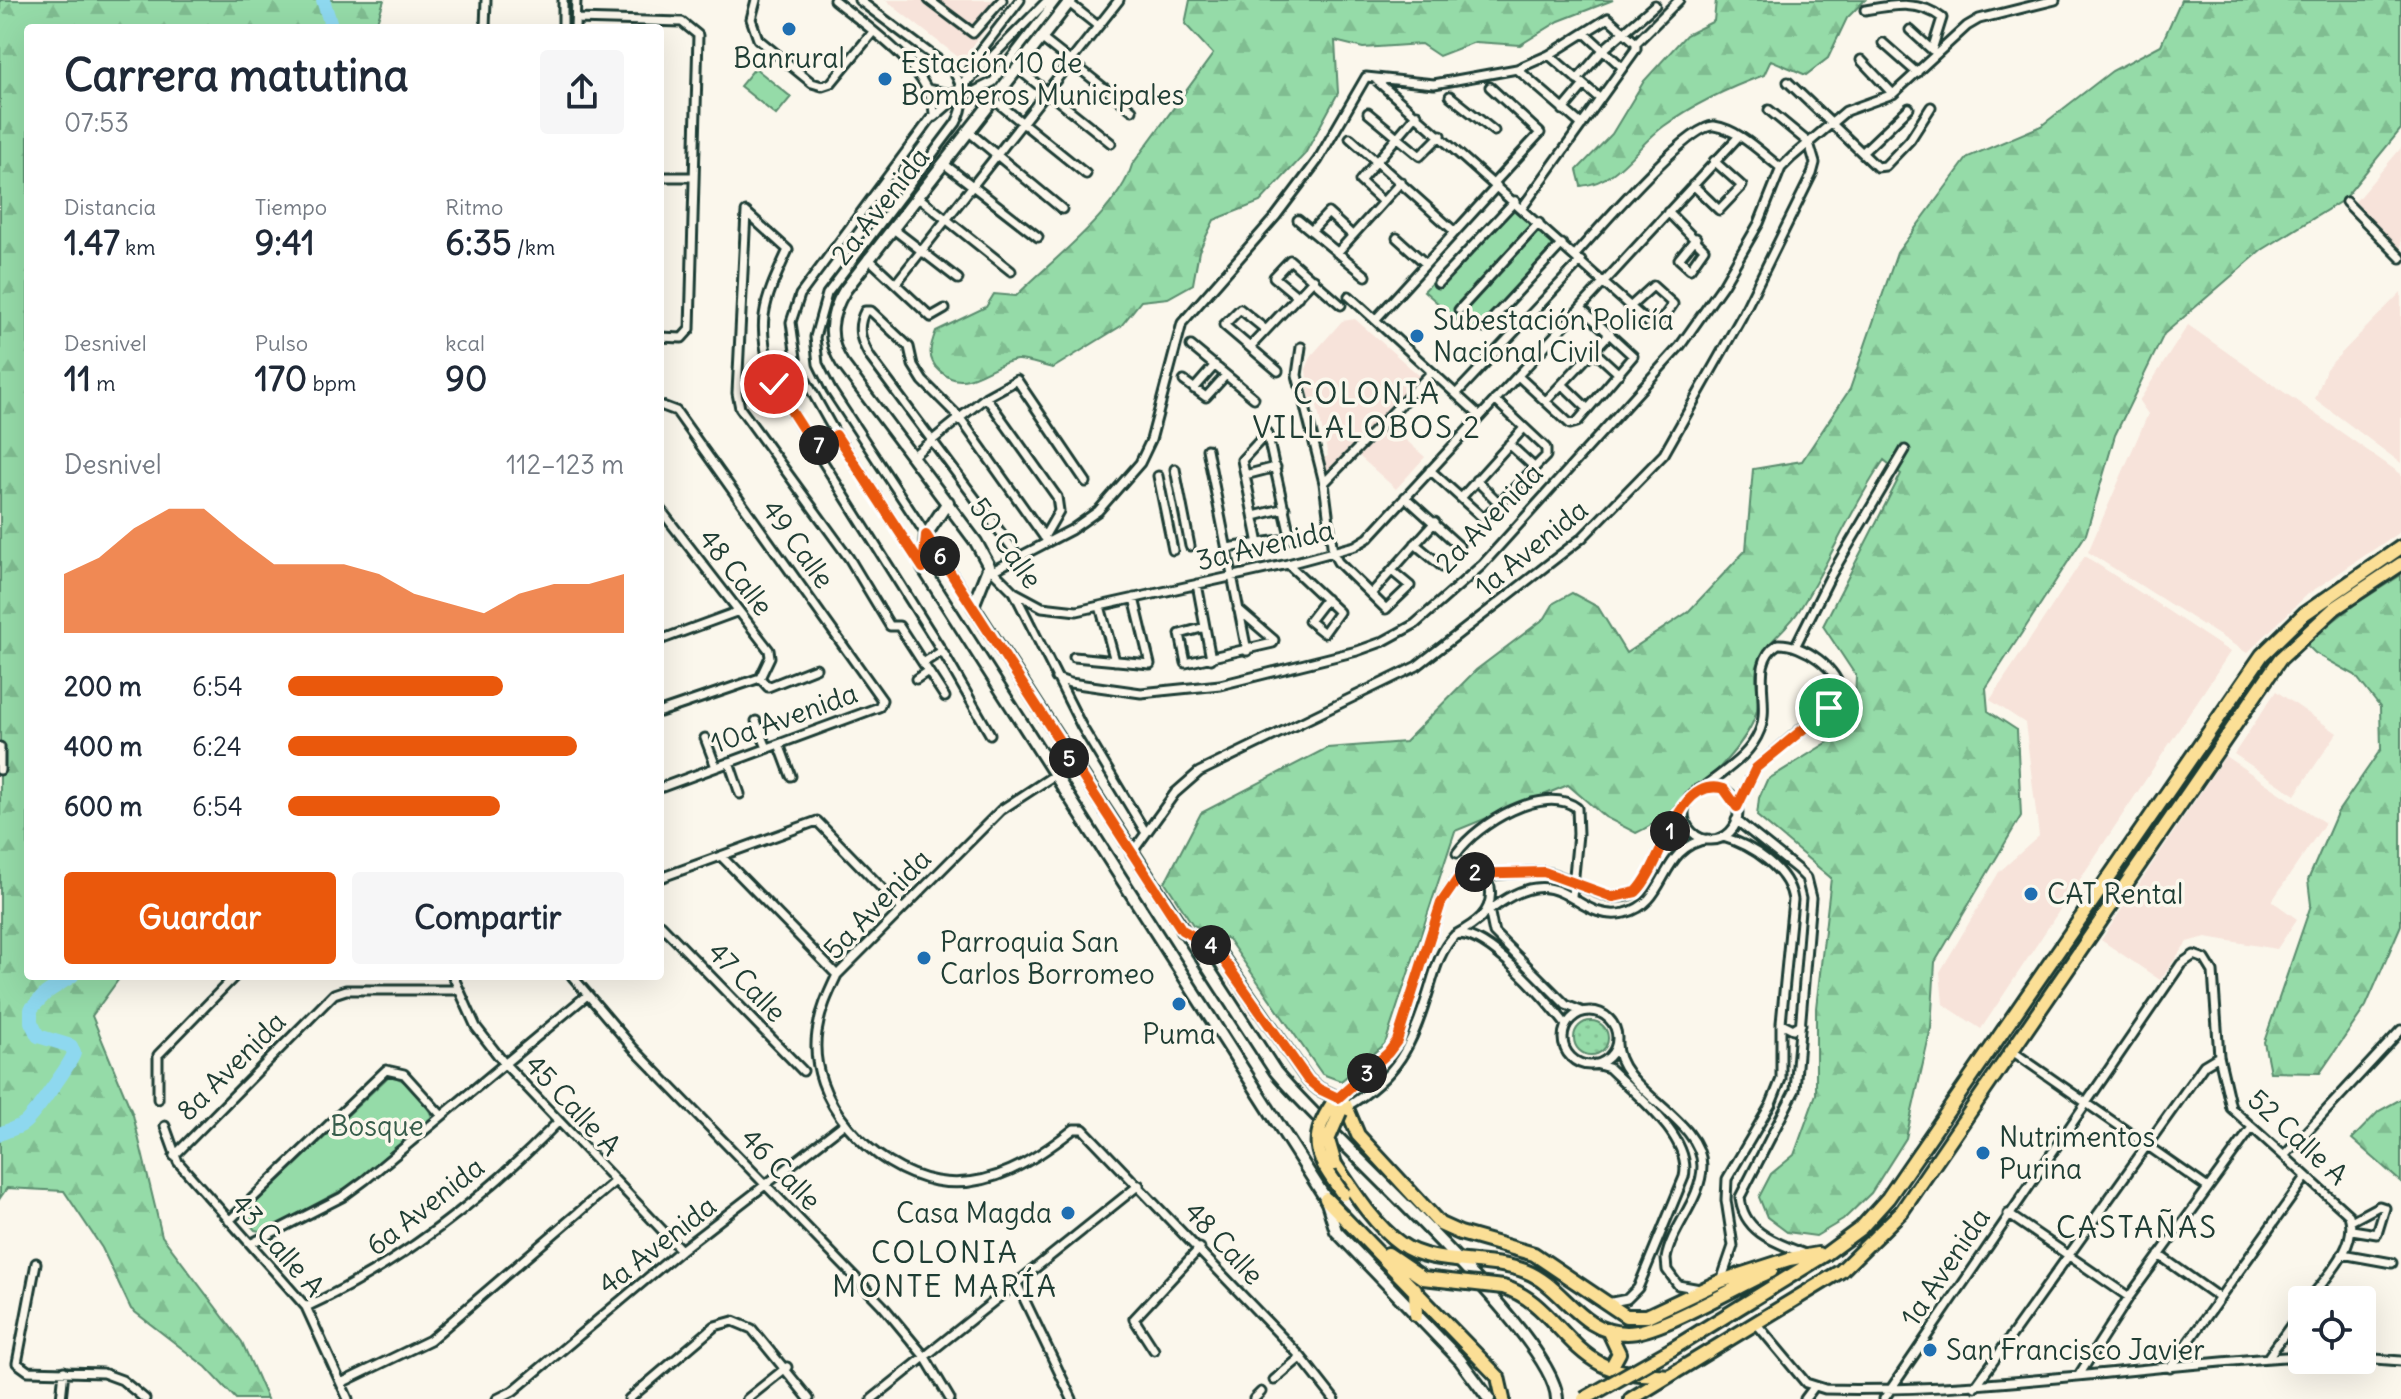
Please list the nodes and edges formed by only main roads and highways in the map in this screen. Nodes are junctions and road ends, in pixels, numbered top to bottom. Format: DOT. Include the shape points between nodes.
graph roads {
  1 [pos="1070,1"];
  2 [pos="845,290"];
  3 [pos="948,502"];
  4 [pos="2401,547"];
  5 [pos="2401,564"];
  6 [pos="1182,930"];
  7 [pos="1339,1106"];
  8 [pos="1326,1199"];
  9 [pos="1352,1222"];
  10 [pos="1377,1250"];
  11 [pos="1816,1256"];
  12 [pos="1449,1257"];
  13 [pos="1415,1289"];
  14 [pos="1416,1315"];
  15 [pos="1609,1332"];
  16 [pos="1611,1368"];
  17 [pos="1669,1376"];
  18 [pos="1489,1399"];
  19 [pos="1503,1399"];
  20 [pos="1557,1399"];
  21 [pos="1584,1399"];
  22 [pos="1631,1399"];
  1 -- 2 [label="main road, 2a Avenida"];
  2 -- 3 [label="main road, 50 Calle" via="831,322 836,352"];
  3 -- 6 [label="main road, 50 Calle" via="991,569 973,606"];
  3 -- 8 [label="main road" via="926,535 923,568"];
  4 -- 11 [label="highway" via="2304,614 2262,655 1888,1198 1861,1228"];
  5 -- 17 [label="highway" via="2335,608 2280,659 1902,1211 1841,1271"];
  6 -- 7 [label="main road" via="1215,948 1308,1080"];
  6 -- 12 [label="main road" via="1285,1084"];
  7 -- 9 [label="highway, bridge" via="1319,1125 1317,1146"];
  7 -- 11 [label="highway" via="1358,1135 1440,1224 1534,1254 1626,1316 1642,1317 1721,1281"];
  7 -- 12 [label="highway, bridge" via="1328,1140 1335,1164 1405,1247"];
  8 -- 9 [label="highway"];
  8 -- 14 [label="main road" via="1336,1231"];
  9 -- 10 [label="highway"];
  10 -- 13 [label="highway"];
  10 -- 16 [label="highway, bridge" via="1423,1278 1503,1287 1528,1298 1584,1352"];
  11 -- 15 [label="highway" via="1647,1330"];
  11 -- 21 [label="highway, bridge"];
  12 -- 15 [label="highway" via="1533,1274 1586,1321"];
  12 -- 20 [label="main road" via="1527,1336 1548,1369"];
  13 -- 14 [label="highway"];
  13 -- 19 [label="highway" via="1498,1377"];
  14 -- 18 [label="main road"];
  15 -- 16 [label="highway" via="1619,1353"];
  16 -- 17 [label="highway"];
  17 -- 22 [label="highway"];
}
